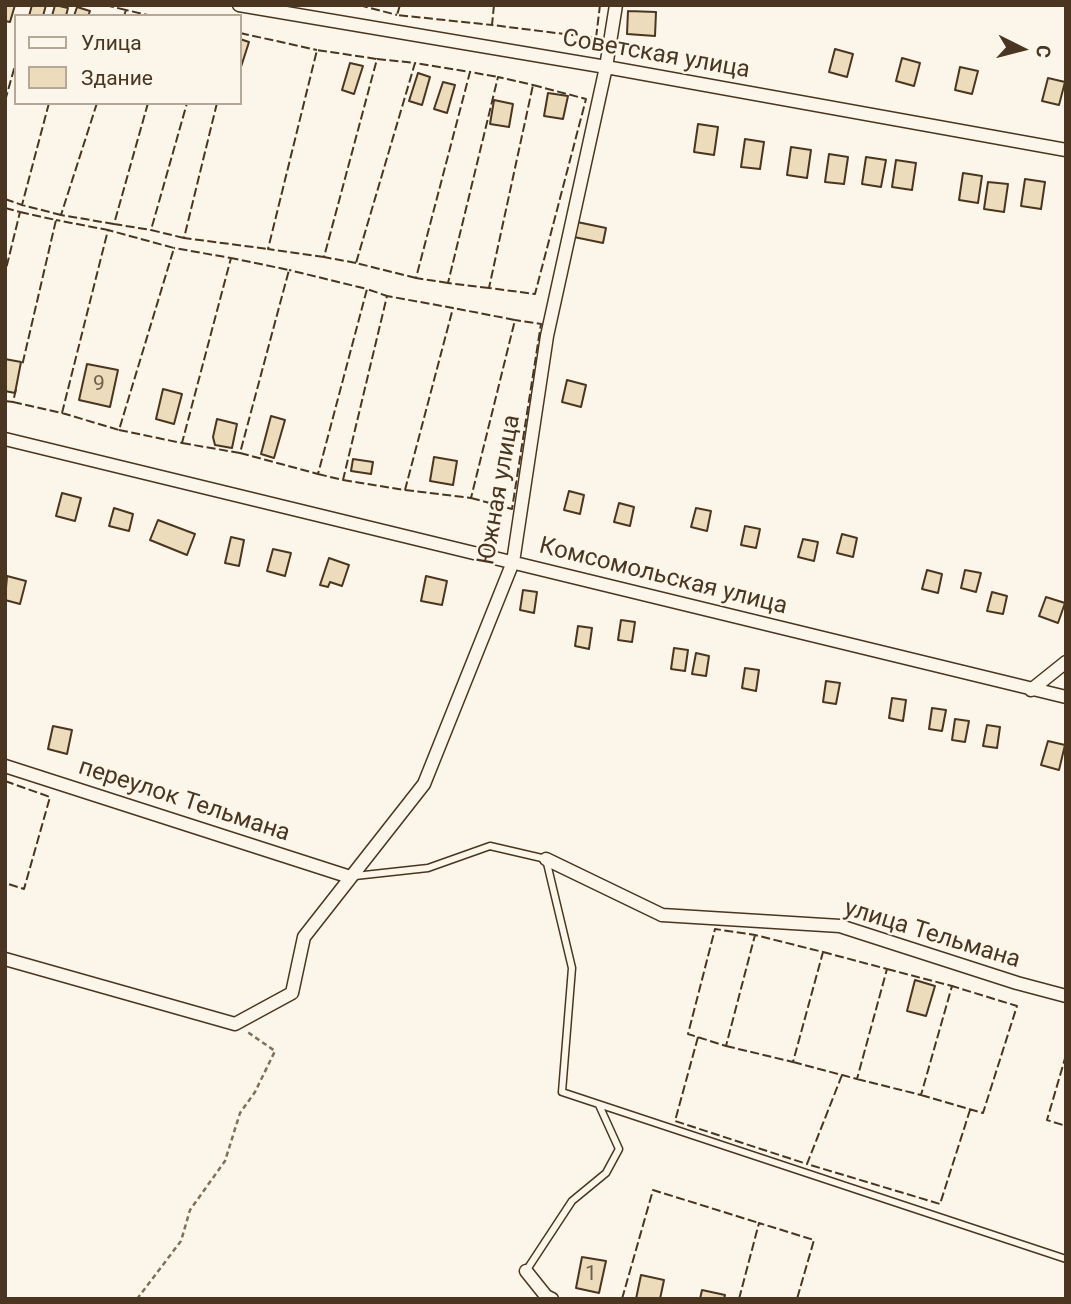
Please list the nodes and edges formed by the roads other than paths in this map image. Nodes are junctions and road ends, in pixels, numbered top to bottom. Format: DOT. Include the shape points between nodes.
graph roads {
  1 [pos="239,5"];
  2 [pos="616,5"];
  3 [pos="606,67"];
  4 [pos="1066,150"];
  5 [pos="5,439"];
  6 [pos="513,562"];
  7 [pos="1066,662"];
  8 [pos="1031,690"];
  9 [pos="1066,697"];
  10 [pos="5,766"];
  11 [pos="546,859"];
  12 [pos="350,877"];
  13 [pos="5,959"];
  14 [pos="1066,996"];
  15 [pos="599,1105"];
  16 [pos="1066,1259"];
  17 [pos="526,1271"];
  18 [pos="551,1299"];
  1 -- 3 [label="street, Советская улица"];
  2 -- 3 [label="street, Южная улица"];
  3 -- 4 [label="street, Советская улица"];
  3 -- 6 [label="street, Южная улица" via="547,336"];
  5 -- 6 [label="street, Комсомольская улица"];
  6 -- 8 [label="street, Комсомольская улица"];
  6 -- 12 [label="street, Южная улица" via="424,784"];
  7 -- 8 [label="street"];
  8 -- 9 [label="street, Комсомольская улица"];
  10 -- 12 [label="street, переулок Тельмана"];
  11 -- 12 [label="lane" via="490,846 428,868"];
  11 -- 14 [label="street, улица Тельмана" via="662,915 840,926"];
  11 -- 15 [label="lane" via="572,968 562,1092"];
  12 -- 13 [label="street, Южная улица" via="304,937 292,993 235,1024"];
  15 -- 16 [label="lane"];
  15 -- 17 [label="lane" via="620,1149 606,1173 572,1201"];
  17 -- 18 [label="street"];
}
